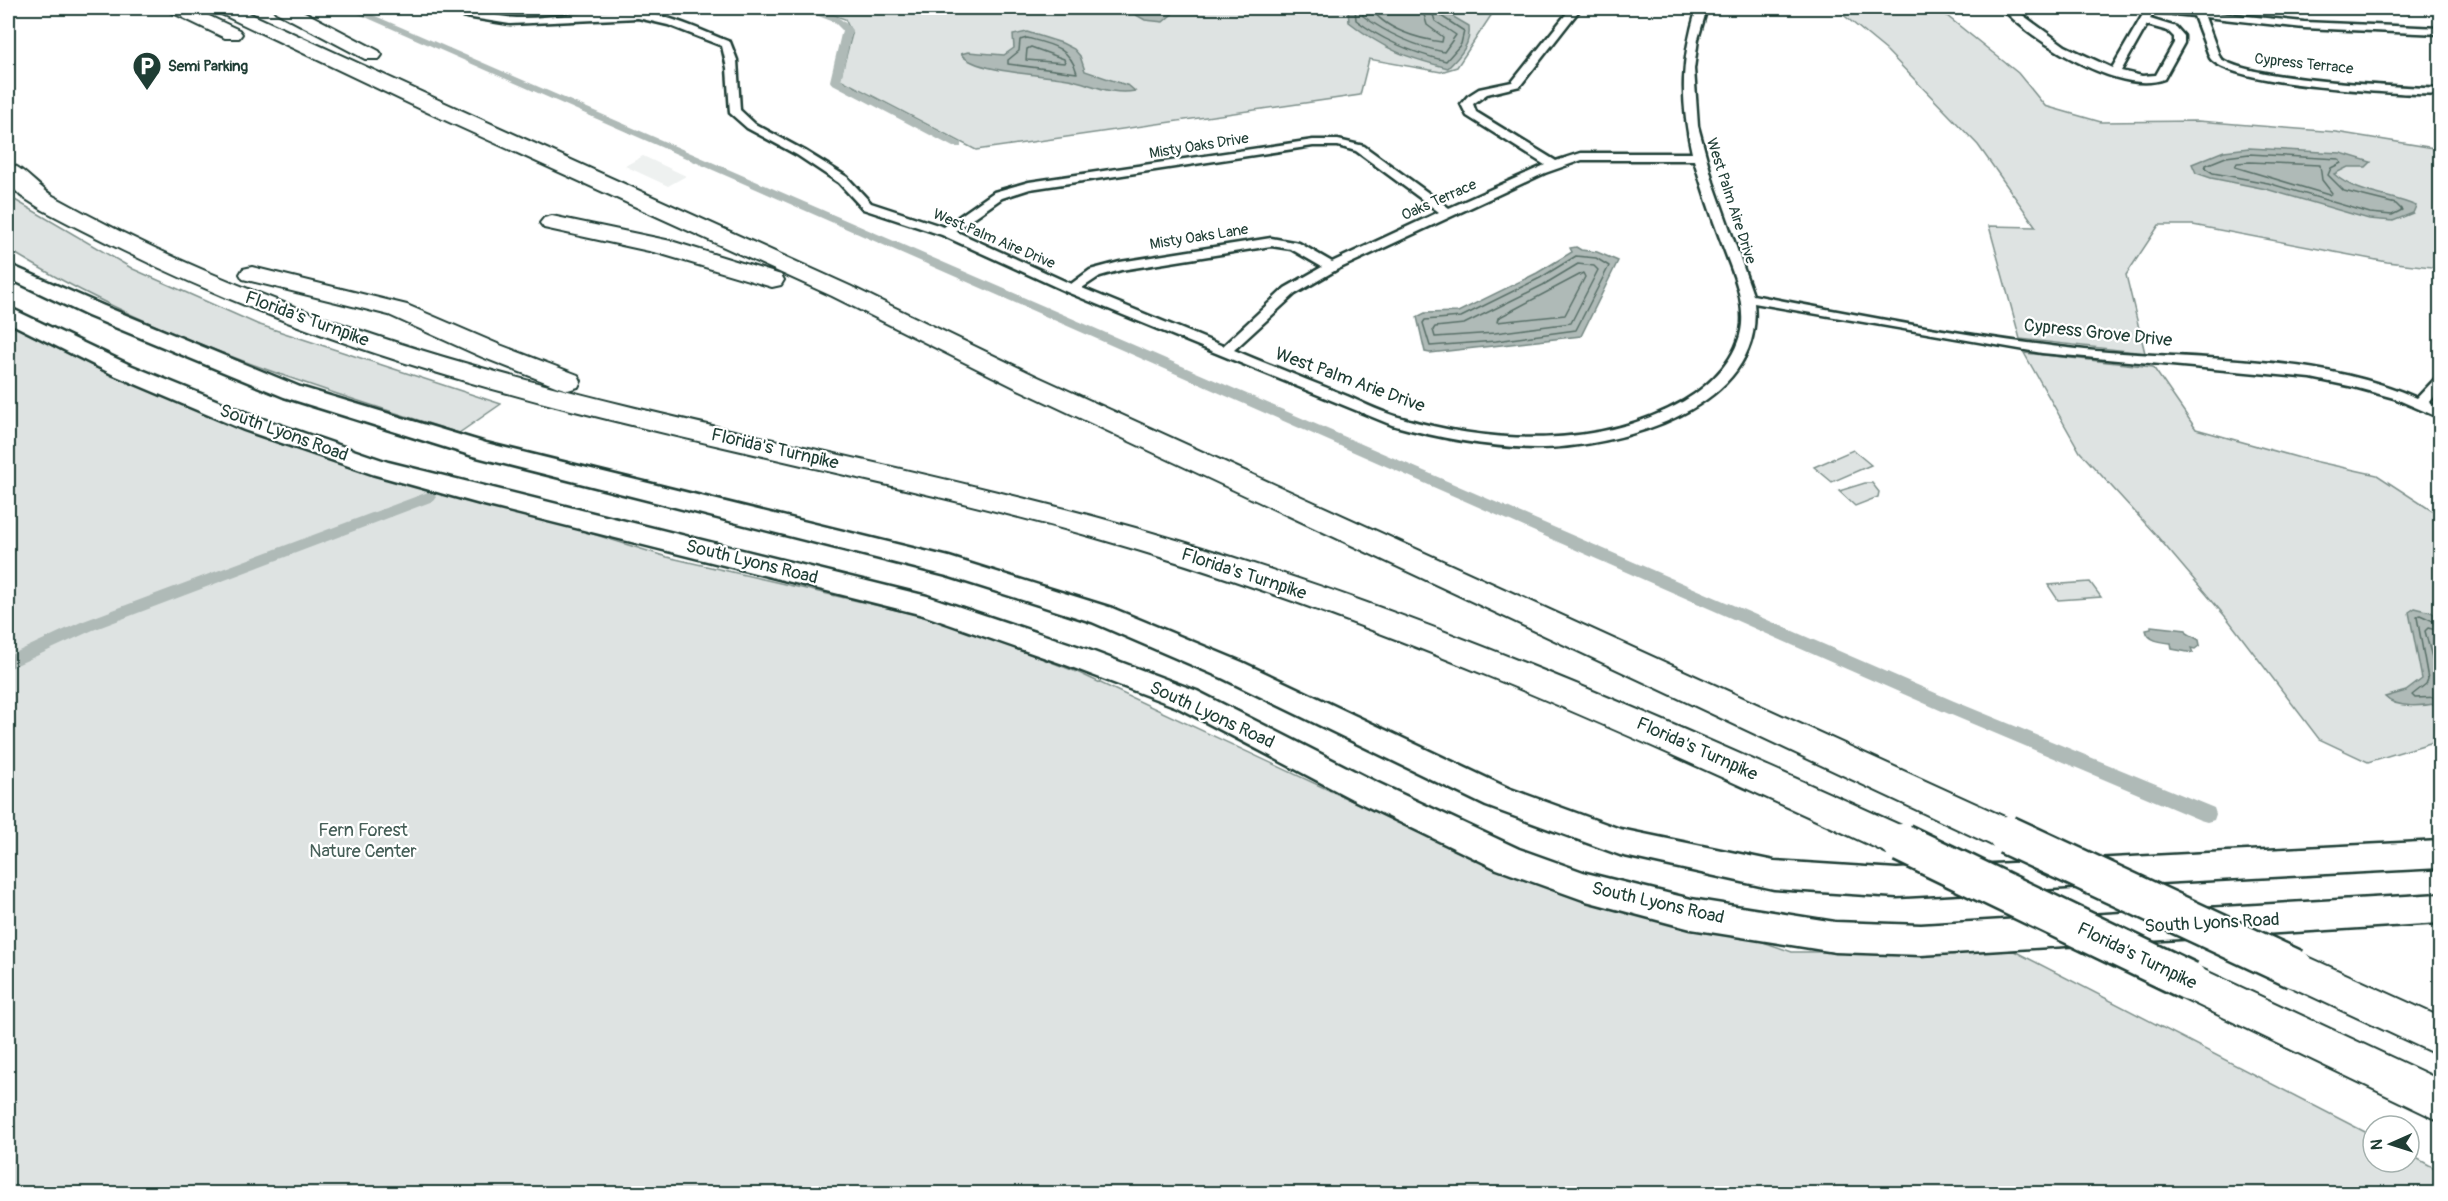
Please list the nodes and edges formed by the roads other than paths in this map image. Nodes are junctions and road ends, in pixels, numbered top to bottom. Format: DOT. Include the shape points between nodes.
graph roads {
  1 [pos="178,8"];
  2 [pos="224,8"];
  3 [pos="283,8"];
  4 [pos="445,8"];
  5 [pos="1576,8"];
  6 [pos="1702,8"];
  7 [pos="2007,8"];
  8 [pos="2148,8"];
  9 [pos="2199,15"];
  10 [pos="2145,21"];
  11 [pos="2440,31"];
  12 [pos="232,34"];
  13 [pos="2115,73"];
  14 [pos="2440,92"];
  15 [pos="480,126"];
  16 [pos="1698,156"];
  17 [pos="1555,166"];
  18 [pos="8,170"];
  19 [pos="8,183"];
  20 [pos="34,195"];
  21 [pos="1449,214"];
  22 [pos="552,223"];
  23 [pos="946,232"];
  24 [pos="1331,267"];
  25 [pos="8,270"];
  26 [pos="252,274"];
  27 [pos="1072,289"];
  28 [pos="1747,298"];
  29 [pos="8,314"];
  30 [pos="909,326"];
  31 [pos="1224,352"];
  32 [pos="2440,382"];
  33 [pos="2420,403"];
  34 [pos="2440,413"];
  35 [pos="676,426"];
  36 [pos="2440,855"];
  37 [pos="2440,909"];
  38 [pos="2440,1036"];
  39 [pos="2440,1101"];
  1 -- 12 [label="highway"];
  2 -- 15 [label="highway"];
  3 -- 15 [label="highway" via="451,99"];
  4 -- 23 [label="street, West Palm Aire Drive" via="470,15 530,21 640,15 726,44 733,57 734,111 750,126 843,180 867,206"];
  5 -- 17 [label="street" via="1516,84 1473,95 1467,104 1471,114"];
  6 -- 16 [label="street, West Palm Aire Drive" via="1688,58 1688,105"];
  7 -- 13 [label="street" via="2064,51"];
  8 -- 9 [label="street"];
  8 -- 10 [label="street"];
  9 -- 11 [label="street" via="2304,25"];
  9 -- 14 [label="street, Cypress Terrace" via="2217,61 2230,68 2288,78"];
  10 -- 13 [label="street"];
  10 -- 13 [label="street" via="2172,29 2179,36 2160,77 2142,80"];
  15 -- 30 [label="highway"];
  16 -- 17 [label="street, Oaks Terrace" via="1581,157"];
  16 -- 28 [label="street, West Palm Aire Drive"];
  17 -- 21 [label="street, Oaks Terrace"];
  18 -- 20 [label="highway, Florida's Turnpike"];
  19 -- 20 [label="highway"];
  20 -- 35 [label="highway, Florida's Turnpike" via="164,264 272,309 429,363"];
  21 -- 23 [label="street, Misty Oaks Drive" via="1360,148 1313,143 1029,186 998,195"];
  21 -- 24 [label="street, Oaks Terrace"];
  22 -- 30 [label="highway" via="653,243 742,268"];
  23 -- 27 [label="street, West Palm Aire Drive"];
  24 -- 27 [label="street, Misty Oaks Lane" via="1295,246 1271,242 1120,266 1095,273"];
  24 -- 31 [label="street, Oaks Terrace" via="1290,291"];
  25 -- 36 [label="main road" via="291,392 482,450 949,567 1102,615 1232,670 1497,797 1620,842 1774,874 1897,883"];
  26 -- 35 [label="highway" via="398,310 519,363 653,412"];
  27 -- 31 [label="street, West Palm Aire Drive"];
  28 -- 31 [label="street, West Palm Arie Drive" via="1748,328 1740,354 1721,379 1698,399 1656,422 1558,442 1449,435 1396,422"];
  28 -- 33 [label="street, Cypress Grove Drive" via="1889,325 2083,353 2314,373"];
  29 -- 37 [label="main road, South Lyons Road" via="122,370 252,424 381,468 927,606 1076,657 1187,699 1508,859 1586,887 1691,914 1835,937 1921,940"];
  30 -- 38 [label="highway, bridge"];
  32 -- 33 [label="street"];
  33 -- 34 [label="street, Cypress Grove Drive"];
  35 -- 39 [label="highway, Florida's Turnpike, bridge" via="1064,520 1217,563 1428,638 1667,735"];
}
